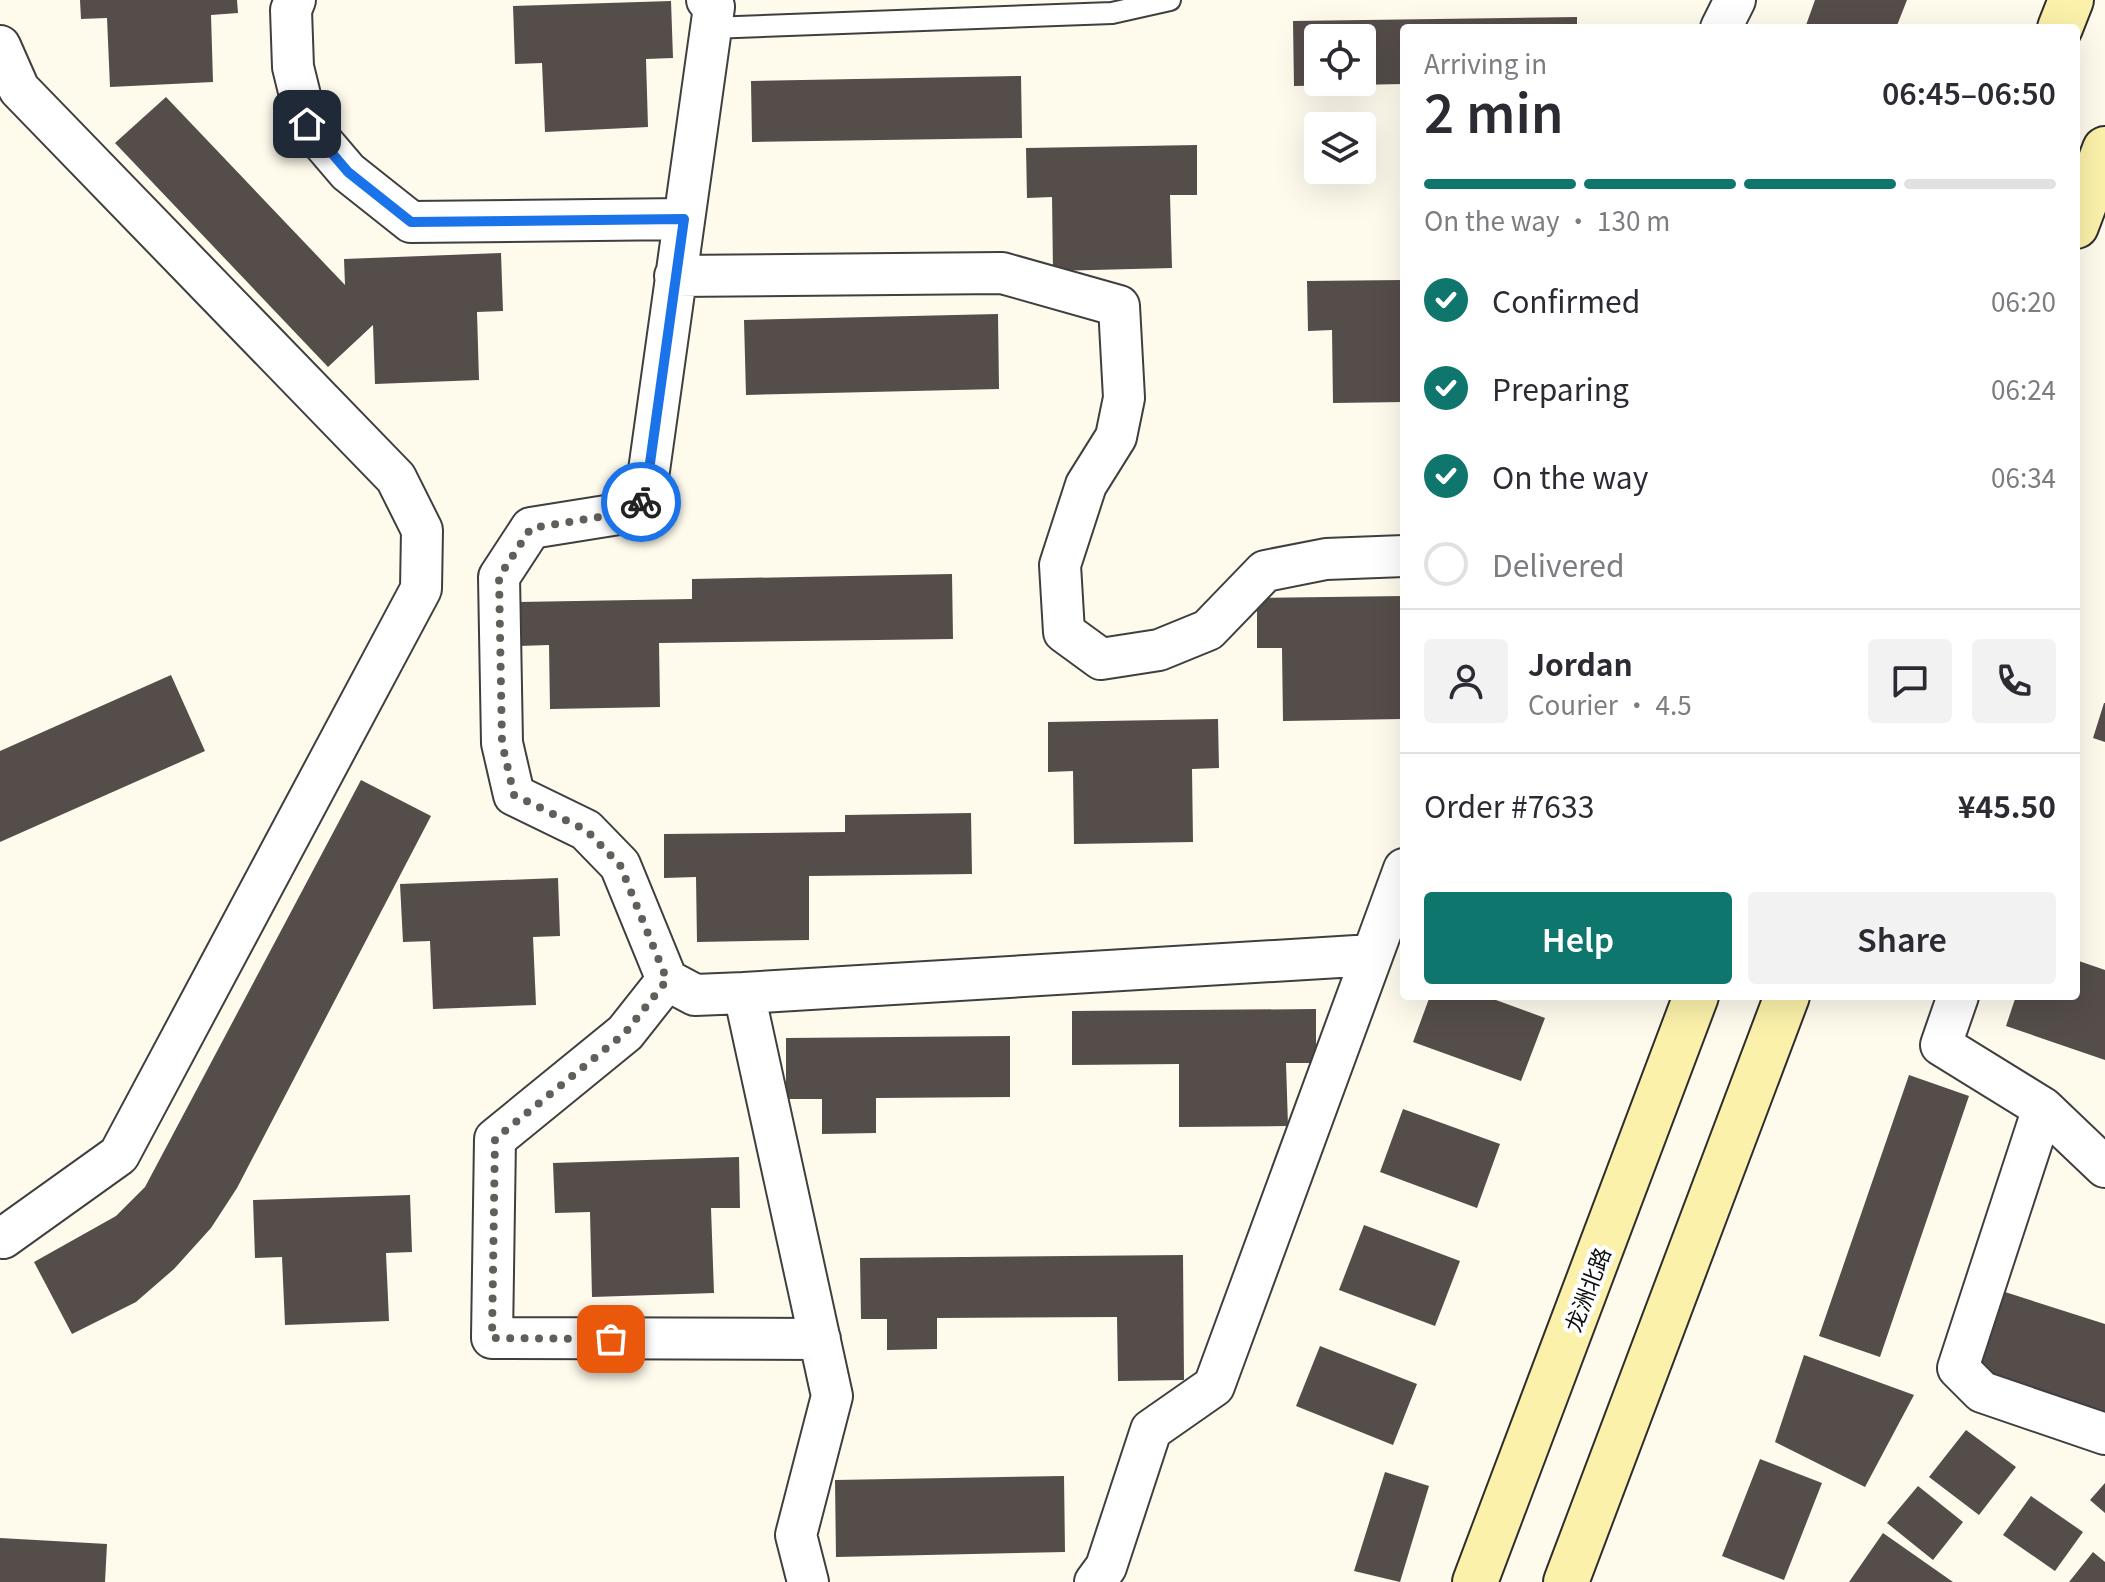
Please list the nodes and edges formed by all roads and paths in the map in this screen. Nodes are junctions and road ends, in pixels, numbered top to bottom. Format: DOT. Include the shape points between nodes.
graph roads {
  1 [pos="295,0"];
  2 [pos="1170,0"];
  3 [pos="1735,0"];
  4 [pos="2071,0"];
  5 [pos="708,14"];
  6 [pos="1723,24"];
  7 [pos="2062,24"];
  8 [pos="0,46"];
  9 [pos="2105,149"];
  10 [pos="2080,215"];
  11 [pos="684,219"];
  12 [pos="675,276"];
  13 [pos="1400,556"];
  14 [pos="1400,880"];
  15 [pos="1372,955"];
  16 [pos="667,980"];
  17 [pos="744,993"];
  18 [pos="1694,1000"];
  19 [pos="1785,1000"];
  20 [pos="1957,1000"];
  21 [pos="2043,1108"];
  22 [pos="2105,1167"];
  23 [pos="3,1238"];
  24 [pos="820,1339"];
  25 [pos="2105,1434"];
  26 [pos="1104,1577"];
  27 [pos="808,1582"];
  28 [pos="1475,1582"];
  29 [pos="1566,1582"];
  1 -- 11 [label="street" via="293,67 307,124 348,172 411,222"];
  2 -- 5 [label="lane" via="1112,13"];
  3 -- 6 [label="street"];
  4 -- 7 [label="main road"];
  5 -- 11 [label="street"];
  8 -- 23 [label="street" via="19,89 396,478 422,530 421,589 119,1155"];
  9 -- 10 [label="main road"];
  11 -- 12 [label="street"];
  12 -- 13 [label="street" via="1002,273 1119,306 1124,398 1116,437 1086,485 1060,565 1064,632 1101,659 1159,650 1208,630 1265,571 1326,559"];
  12 -- 16 [label="street" via="645,499 625,513 531,528 499,577 502,743 514,795 586,830 620,865"];
  14 -- 15 [label="street"];
  15 -- 17 [label="street"];
  15 -- 26 [label="street" via="1214,1386 1151,1430"];
  16 -- 17 [label="street" via="695,995"];
  16 -- 24 [label="street" via="625,1033 495,1139 492,1338"];
  17 -- 24 [label="street"];
  18 -- 28 [label="main road, 龙洲北路"];
  19 -- 29 [label="main road"];
  20 -- 21 [label="street" via="1941,1045"];
  21 -- 22 [label="street"];
  21 -- 25 [label="street" via="1958,1368 1982,1392"];
  24 -- 27 [label="street" via="832,1396 796,1535"];
}
